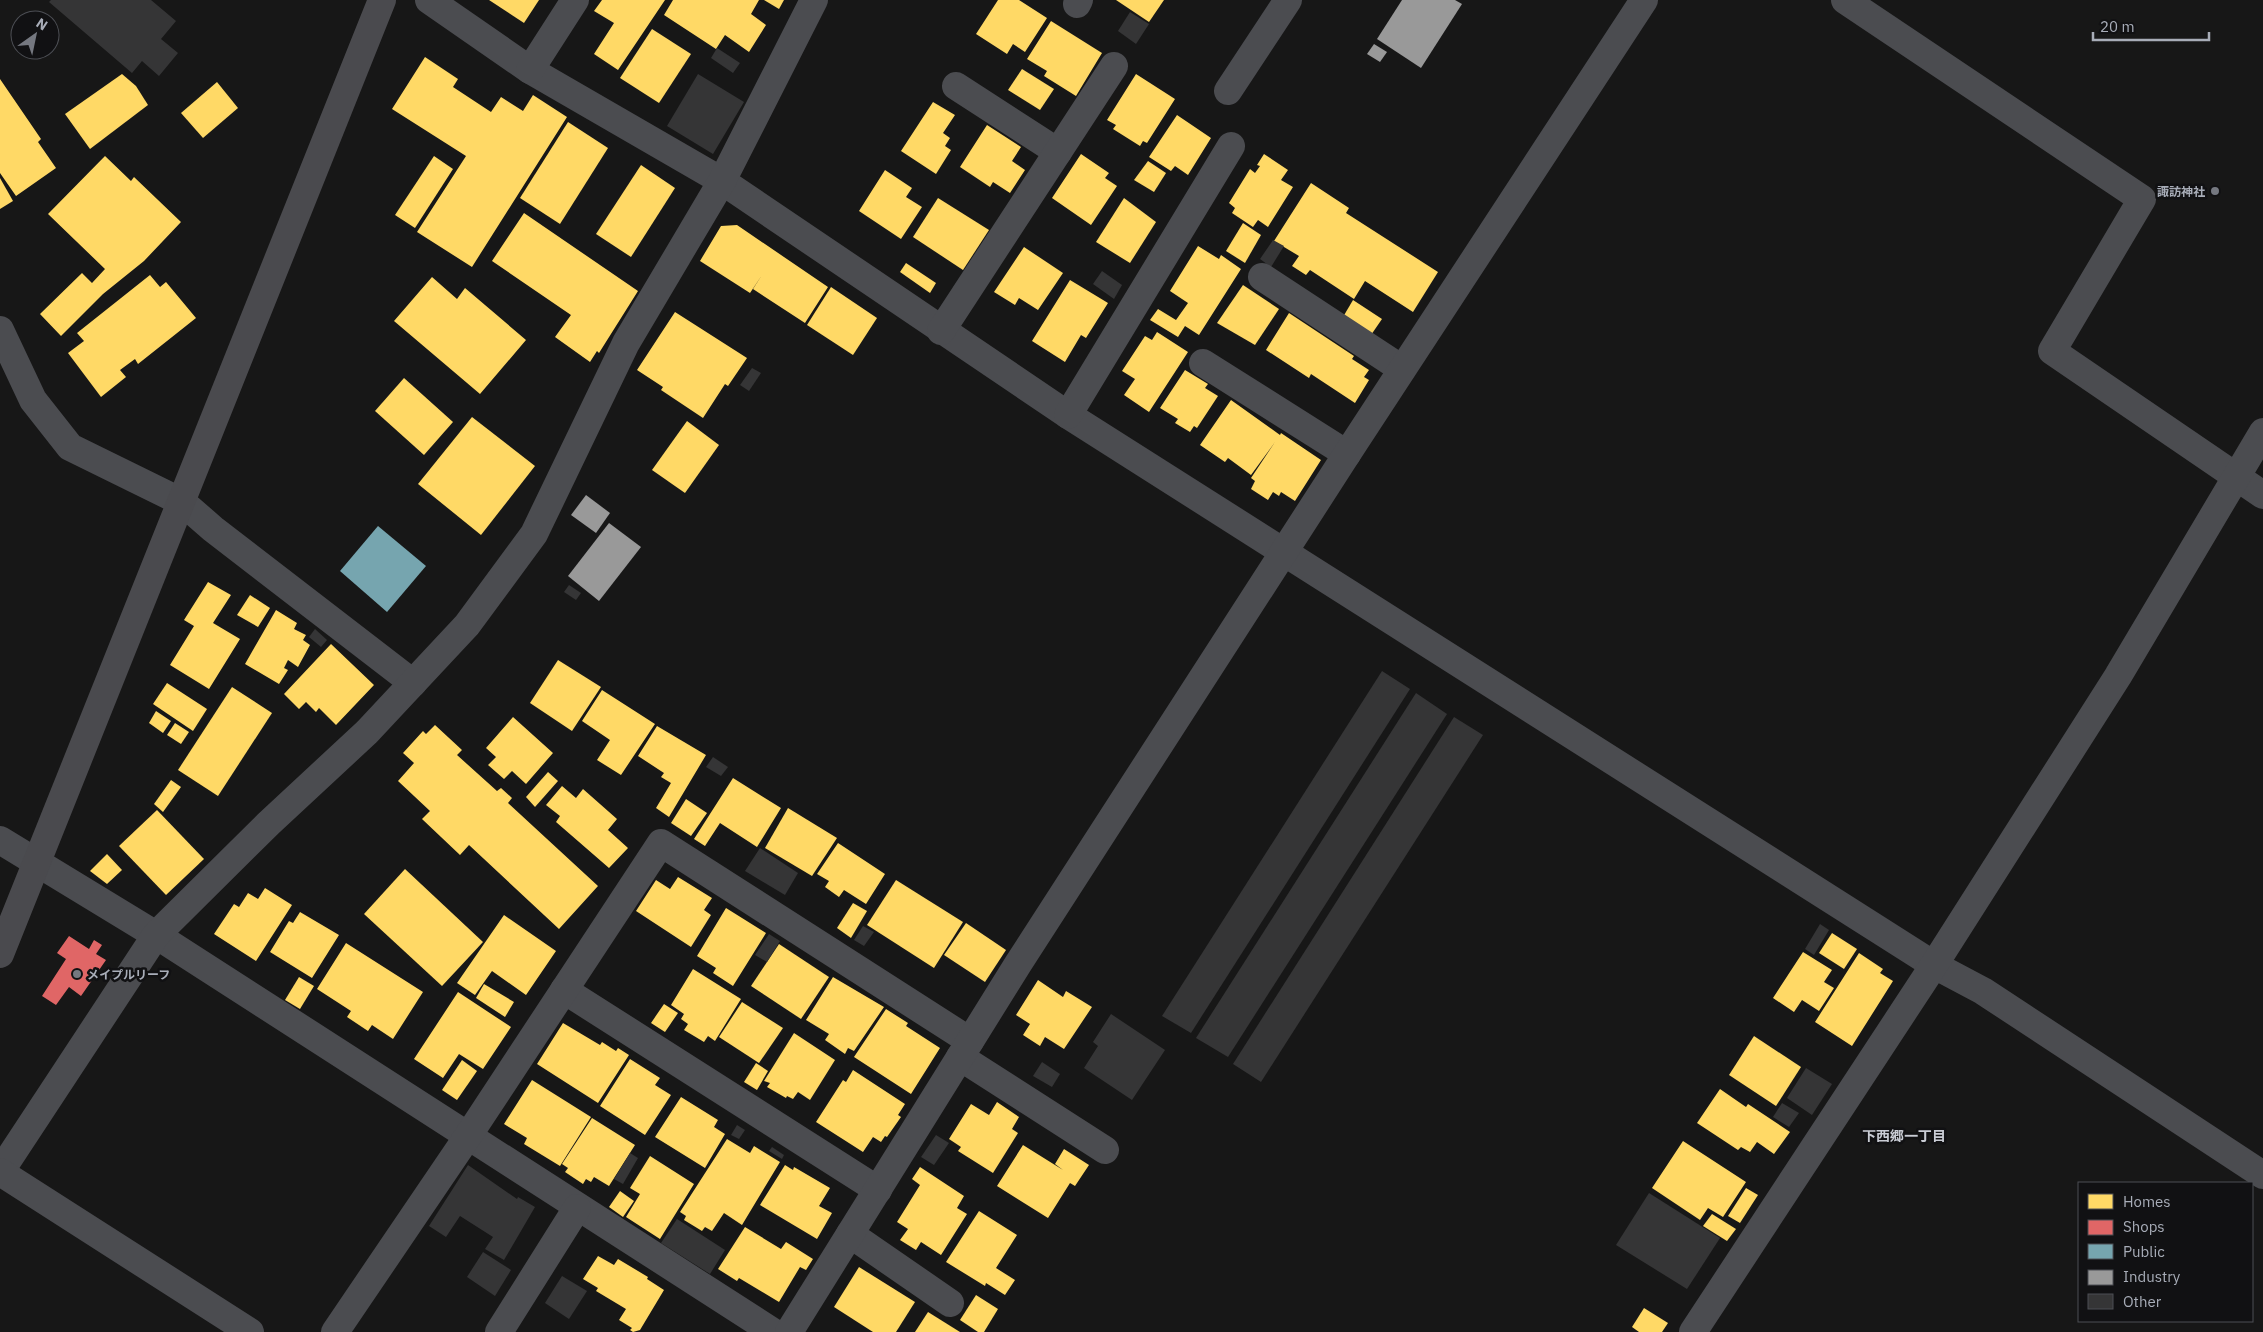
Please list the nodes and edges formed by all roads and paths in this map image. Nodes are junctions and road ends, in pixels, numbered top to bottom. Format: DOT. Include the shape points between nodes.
graph roads {
  1 [pos="382,0"];
  2 [pos="429,0"];
  3 [pos="575,0"];
  4 [pos="814,0"];
  5 [pos="1288,0"];
  6 [pos="1644,0"];
  7 [pos="1845,0"];
  8 [pos="1114,66"];
  9 [pos="530,70"];
  10 [pos="956,86"];
  11 [pos="1228,91"];
  12 [pos="1231,146"];
  13 [pos="1058,152"];
  14 [pos="722,181"];
  15 [pos="1262,277"];
  16 [pos="0,330"];
  17 [pos="941,331"];
  18 [pos="1203,363"];
  19 [pos="1402,370"];
  20 [pos="1068,415"];
  21 [pos="2263,432"];
  22 [pos="1347,454"];
  23 [pos="2236,478"];
  24 [pos="2263,495"];
  25 [pos="182,502"];
  26 [pos="1284,554"];
  27 [pos="413,683"];
  28 [pos="0,840"];
  29 [pos="36,864"];
  30 [pos="156,935"];
  31 [pos="0,954"];
  32 [pos="1934,965"];
  33 [pos="564,990"];
  34 [pos="965,1049"];
  35 [pos="468,1136"];
  36 [pos="1105,1150"];
  37 [pos="0,1172"];
  38 [pos="2263,1174"];
  39 [pos="878,1190"];
  40 [pos="577,1208"];
  41 [pos="850,1234"];
  42 [pos="950,1303"];
  43 [pos="250,1332"];
  44 [pos="335,1332"];
  45 [pos="499,1332"];
  46 [pos="773,1332"];
  47 [pos="789,1332"];
  48 [pos="1693,1332"];
  1 -- 25 [label="street"];
  2 -- 9 [label="street"];
  3 -- 9 [label="street"];
  4 -- 14 [label="street"];
  5 -- 11 [label="street"];
  6 -- 19 [label="street"];
  7 -- 23 [label="street" via="2142,199 2052,351"];
  8 -- 13 [label="street"];
  9 -- 14 [label="street"];
  10 -- 13 [label="street"];
  12 -- 20 [label="street"];
  13 -- 17 [label="street"];
  14 -- 17 [label="street"];
  14 -- 27 [label="street" via="626,343 534,534 468,625"];
  15 -- 19 [label="street"];
  16 -- 25 [label="street" via="33,400 70,447"];
  17 -- 20 [label="street"];
  18 -- 22 [label="street"];
  19 -- 22 [label="street"];
  20 -- 26 [label="street"];
  21 -- 23 [label="street"];
  22 -- 26 [label="street"];
  23 -- 24 [label="street"];
  23 -- 32 [label="street" via="2118,676"];
  25 -- 27 [label="street"];
  25 -- 29 [label="street"];
  26 -- 32 [label="street"];
  26 -- 34 [label="street"];
  27 -- 30 [label="street" via="367,732"];
  28 -- 29 [label="street"];
  29 -- 30 [label="street"];
  29 -- 31 [label="street"];
  30 -- 35 [label="street"];
  30 -- 37 [label="street"];
  32 -- 38 [label="street" via="1983,991"];
  32 -- 48 [label="street"];
  33 -- 34 [label="street" via="661,844"];
  33 -- 35 [label="street"];
  33 -- 39 [label="street"];
  34 -- 36 [label="street"];
  34 -- 39 [label="street"];
  35 -- 40 [label="street"];
  35 -- 44 [label="street"];
  37 -- 43 [label="street"];
  39 -- 41 [label="street"];
  40 -- 45 [label="street"];
  40 -- 46 [label="street"];
  41 -- 42 [label="street"];
  41 -- 47 [label="street"];
}
